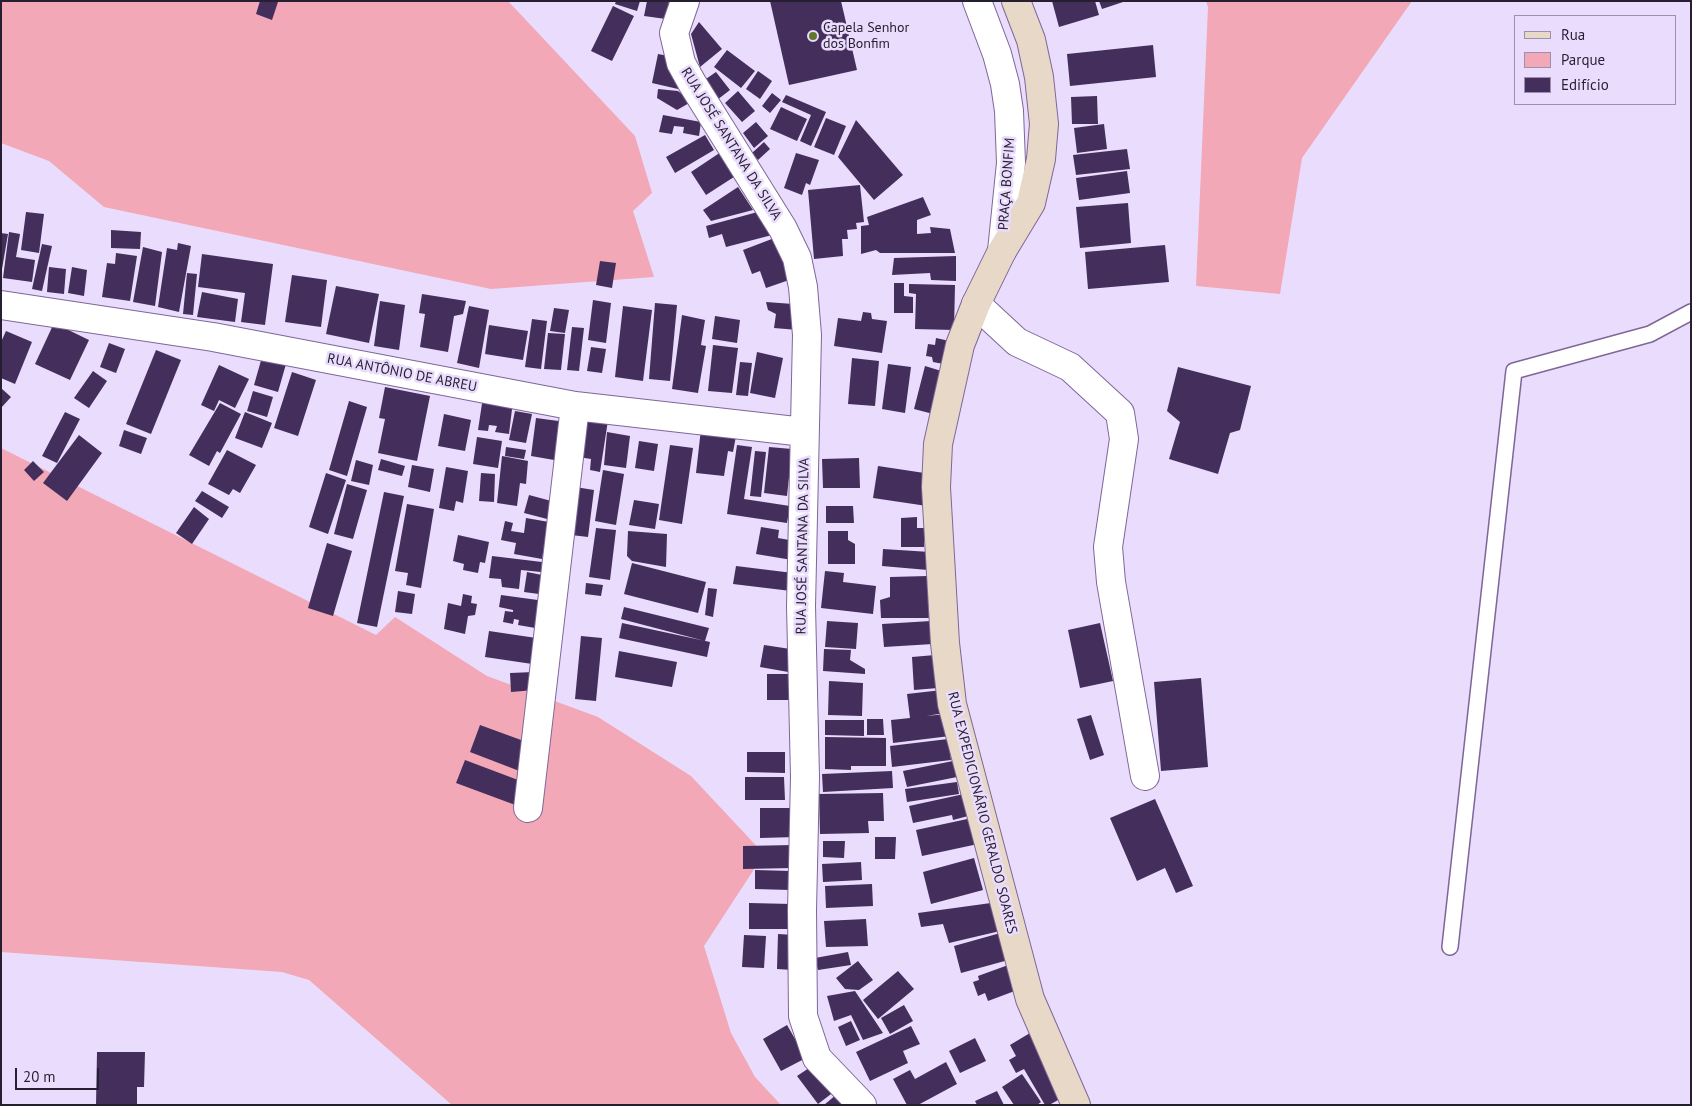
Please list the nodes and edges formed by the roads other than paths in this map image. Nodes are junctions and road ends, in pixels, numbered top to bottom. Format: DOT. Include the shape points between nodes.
graph roads {
  1 [pos="685,1"];
  2 [pos="977,1"];
  3 [pos="1016,1"];
  4 [pos="1002,251"];
  5 [pos="976,304"];
  6 [pos="1,305"];
  7 [pos="1691,312"];
  8 [pos="575,406"];
  9 [pos="804,432"];
  10 [pos="1145,776"];
  11 [pos="528,808"];
  12 [pos="1450,947"];
  13 [pos="1070,1102"];
  14 [pos="862,1105"];
  1 -- 9 [label="street, RUA JOSÉ SANTANA DA SILVA" via="674,33 681,62 783,229 797,258 807,335"];
  2 -- 4 [label="street, PRAÇA BONFIM" via="997,54 1009,111 1011,163"];
  3 -- 4 [label="main road, RUA EXPEDICIONÁRIO GERALDO SOARES" via="1031,40 1040,77 1044,124 1041,159 1031,203"];
  4 -- 5 [label="main road, RUA EXPEDICIONÁRIO GERALDO SOARES"];
  5 -- 10 [label="street" via="1017,342 1070,367 1120,413 1124,439 1108,547 1111,582"];
  5 -- 13 [label="main road, RUA EXPEDICIONÁRIO GERALDO SOARES" via="960,345 938,444 936,488 944,643 952,704 1030,999"];
  6 -- 8 [label="street, RUA ANTÔNIO DE ABREU" via="213,337"];
  7 -- 12 [label="lane" via="1650,334 1514,371"];
  8 -- 9 [label="street, RUA ANTÔNIO DE ABREU"];
  8 -- 11 [label="street"];
  9 -- 14 [label="street, RUA JOSÉ SANTANA DA SILVA" via="801,606 805,777 803,1016 817,1058"];
}
